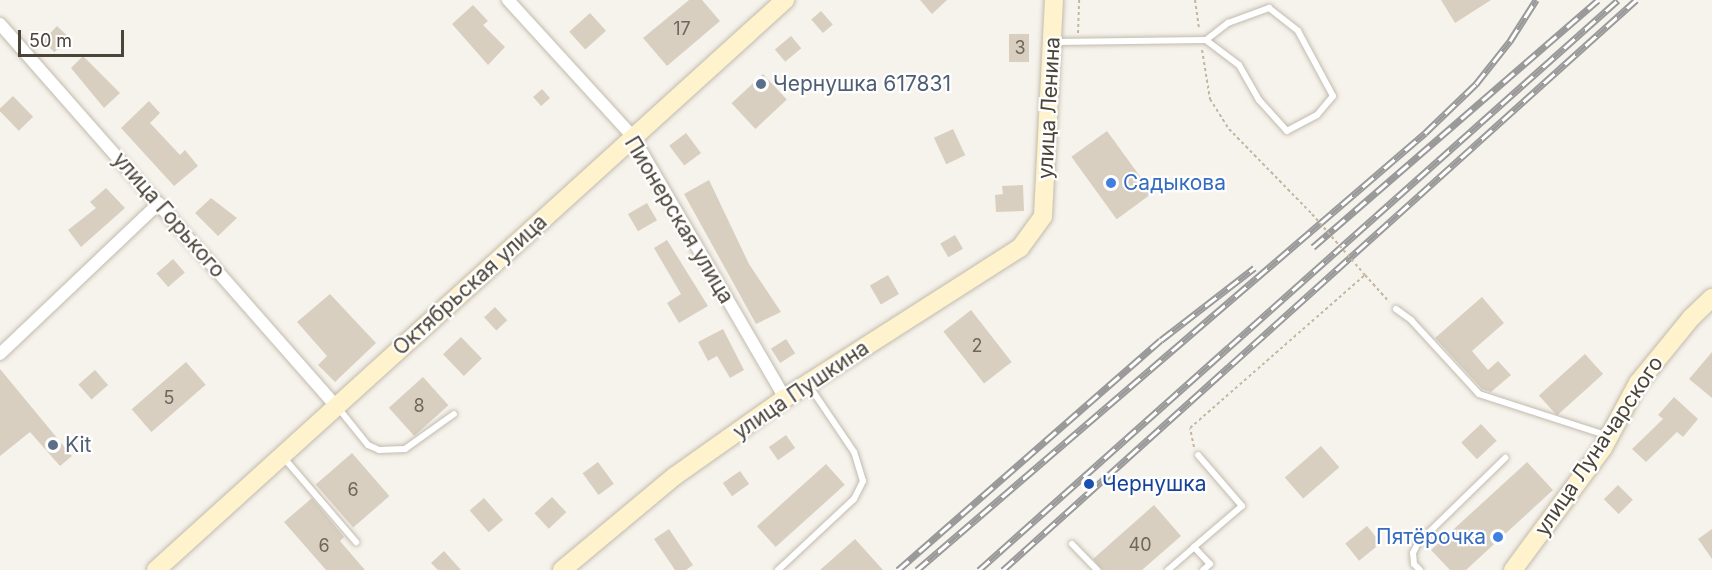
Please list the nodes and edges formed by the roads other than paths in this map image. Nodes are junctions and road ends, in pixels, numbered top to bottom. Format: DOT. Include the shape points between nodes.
graph roads {
  1 [pos="508,0"];
  2 [pos="785,0"];
  3 [pos="1054,0"];
  4 [pos="0,24"];
  5 [pos="1203,40"];
  6 [pos="1053,42"];
  7 [pos="633,137"];
  8 [pos="159,203"];
  9 [pos="1043,216"];
  10 [pos="1712,298"];
  11 [pos="1396,309"];
  12 [pos="0,354"];
  13 [pos="808,384"];
  14 [pos="785,398"];
  15 [pos="336,406"];
  16 [pos="454,414"];
  17 [pos="1609,436"];
  18 [pos="1198,455"];
  19 [pos="282,456"];
  20 [pos="1505,458"];
  21 [pos="356,542"];
  22 [pos="1072,544"];
  23 [pos="1194,547"];
  24 [pos="156,570"];
  25 [pos="562,570"];
  26 [pos="778,570"];
  27 [pos="1097,570"];
  28 [pos="1168,570"];
  29 [pos="1203,570"];
  30 [pos="1420,570"];
  31 [pos="1513,570"];
  1 -- 7 [label="street, Пионерская улица"];
  2 -- 7 [label="street, Октябрьская улица"];
  3 -- 6 [label="street, улица Ленина"];
  4 -- 8 [label="street, улица Горького"];
  5 -- 5 [label="lane" via="1239,65 1258,100 1287,131 1317,115 1333,96 1298,31 1269,8 1228,23"];
  5 -- 6 [label="lane"];
  6 -- 9 [label="street, улица Ленина"];
  7 -- 14 [label="street, Пионерская улица"];
  7 -- 15 [label="street, Октябрьская улица"];
  8 -- 12 [label="street"];
  8 -- 15 [label="street, улица Горького"];
  9 -- 13 [label="street, улица Пушкина" via="1020,248"];
  10 -- 17 [label="street, улица Луначарского" via="1638,383"];
  11 -- 17 [label="lane" via="1411,320 1479,394"];
  13 -- 14 [label="street, улица Пушкина"];
  13 -- 26 [label="lane" via="854,452 863,481 854,499"];
  14 -- 25 [label="street, улица Пушкина" via="675,476"];
  15 -- 16 [label="lane" via="368,445 379,450 405,448"];
  15 -- 19 [label="street, Октябрьская улица"];
  17 -- 31 [label="street, улица Луначарского"];
  18 -- 23 [label="lane" via="1242,506"];
  19 -- 21 [label="lane"];
  19 -- 24 [label="street, Октябрьская улица"];
  20 -- 30 [label="lane" via="1418,543 1413,553 1414,564"];
  22 -- 27 [label="lane"];
  23 -- 28 [label="lane"];
  23 -- 29 [label="lane" via="1210,564"];
}
